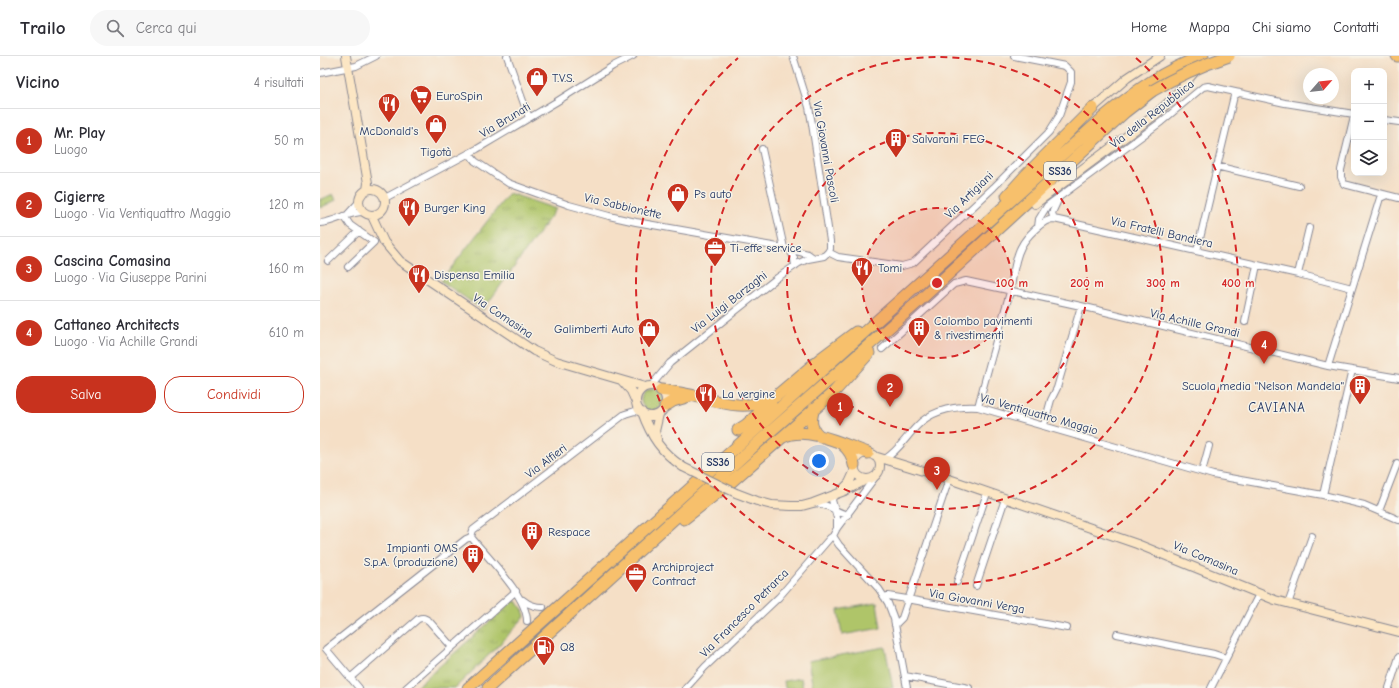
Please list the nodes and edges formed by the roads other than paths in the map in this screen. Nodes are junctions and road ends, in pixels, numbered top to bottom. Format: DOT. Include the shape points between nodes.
graph roads {
  1 [pos="346,56"];
  2 [pos="376,56"];
  3 [pos="507,56"];
  4 [pos="632,56"];
  5 [pos="793,56"];
  6 [pos="1014,56"];
  7 [pos="1160,56"];
  8 [pos="1203,56"];
  9 [pos="1229,56"];
  10 [pos="348,68"];
  11 [pos="320,73"];
  12 [pos="1239,93"];
  13 [pos="1093,108"];
  14 [pos="1351,114"];
  15 [pos="529,118"];
  16 [pos="1387,120"];
  17 [pos="1399,122"];
  18 [pos="1351,128"];
  19 [pos="762,149"];
  20 [pos="469,153"];
  21 [pos="1216,166"];
  22 [pos="1299,186"];
  23 [pos="370,188"];
  24 [pos="1388,195"];
  25 [pos="1060,197"];
  26 [pos="385,198"];
  27 [pos="1399,198"];
  28 [pos="359,202"];
  29 [pos="1035,204"];
  30 [pos="346,216"];
  31 [pos="372,216"];
  32 [pos="1054,219"];
  33 [pos="320,223"];
  34 [pos="1038,227"];
  35 [pos="1309,228"];
  36 [pos="359,231"];
  37 [pos="970,238"];
  38 [pos="787,249"];
  39 [pos="828,252"];
  40 [pos="1197,252"];
  41 [pos="970,253"];
  42 [pos="812,257"];
  43 [pos="328,261"];
  44 [pos="1257,265"];
  45 [pos="794,266"];
  46 [pos="348,267"];
  47 [pos="1298,274"];
  48 [pos="1352,288"];
  49 [pos="1010,290"];
  50 [pos="918,302"];
  51 [pos="894,306"];
  52 [pos="1080,306"];
  53 [pos="1245,322"];
  54 [pos="882,349"];
  55 [pos="1328,366"];
  56 [pos="664,370"];
  57 [pos="1352,370"];
  58 [pos="1399,378"];
  59 [pos="621,380"];
  60 [pos="652,387"];
  61 [pos="692,395"];
  62 [pos="775,398"];
  63 [pos="636,402"];
  64 [pos="978,407"];
  65 [pos="814,408"];
  66 [pos="662,410"];
  67 [pos="642,412"];
  68 [pos="1044,425"];
  69 [pos="738,430"];
  70 [pos="822,437"];
  71 [pos="780,439"];
  72 [pos="841,443"];
  73 [pos="1209,446"];
  74 [pos="661,449"];
  75 [pos="871,455"];
  76 [pos="885,460"];
  77 [pos="899,464"];
  78 [pos="1397,464"];
  79 [pos="854,467"];
  80 [pos="1202,472"];
  81 [pos="874,475"];
  82 [pos="949,479"];
  83 [pos="837,493"];
  84 [pos="987,493"];
  85 [pos="1323,495"];
  86 [pos="1005,499"];
  87 [pos="813,503"];
  88 [pos="835,509"];
  89 [pos="1379,511"];
  90 [pos="848,515"];
  91 [pos="1399,520"];
  92 [pos="837,528"];
  93 [pos="833,536"];
  94 [pos="1312,536"];
  95 [pos="471,537"];
  96 [pos="643,548"];
  97 [pos="957,582"];
  98 [pos="976,586"];
  99 [pos="518,594"];
  100 [pos="1260,594"];
  101 [pos="884,597"];
  102 [pos="907,599"];
  103 [pos="1288,604"];
  104 [pos="543,607"];
  105 [pos="527,622"];
  106 [pos="895,625"];
  107 [pos="1067,628"];
  108 [pos="1399,632"];
  109 [pos="1117,634"];
  110 [pos="452,647"];
  111 [pos="1399,657"];
  112 [pos="1226,658"];
  113 [pos="905,676"];
  114 [pos="350,678"];
  115 [pos="359,688"];
  116 [pos="406,688"];
  117 [pos="468,688"];
  118 [pos="488,688"];
  119 [pos="686,688"];
  120 [pos="907,688"];
  121 [pos="968,688"];
  122 [pos="1211,688"];
  123 [pos="1389,688"];
  1 -- 10 [label="main road"];
  2 -- 10 [label="street"];
  3 -- 15 [label="street"];
  4 -- 15 [label="street, Via Brunati"];
  5 -- 39 [label="street, Via Giovanni Pascoli" via="809,107 830,241"];
  6 -- 39 [label="street, Via Artigiani" via="1065,66 1071,72 1071,82 1060,116 1049,132 913,263 902,266 838,257"];
  7 -- 13 [label="main road, SS36" via="1122,81"];
  8 -- 29 [label="main road, SS36" via="1200,66 1183,88 1155,115"];
  8 -- 37 [label="highway, SS36" via="1182,65 1125,99"];
  9 -- 41 [label="highway, SS36, bridge" via="1173,79 1125,112"];
  10 -- 11 [label="street"];
  10 -- 23 [label="main road"];
  12 -- 14 [label="street, Via della Repubblica"];
  12 -- 21 [label="street" via="1234,96"];
  12 -- 25 [label="street, Via della Repubblica" via="1203,87"];
  13 -- 37 [label="highway, SS36" via="1025,176"];
  15 -- 20 [label="street, Via Brunati"];
  16 -- 17 [label="street"];
  18 -- 24 [label="street" via="1341,170 1344,184"];
  19 -- 38 [label="street"];
  20 -- 26 [label="street, Via Brunati"];
  20 -- 38 [label="street, Via Sabbionette" via="475,161 508,183 569,205 636,222"];
  21 -- 22 [label="street"];
  21 -- 40 [label="street"];
  23 -- 26 [label="main road"];
  23 -- 28 [label="main road" via="361,195"];
  24 -- 27 [label="street"];
  24 -- 48 [label="street" via="1380,198"];
  25 -- 32 [label="street" via="1053,209"];
  25 -- 34 [label="street, Via della Repubblica" via="1042,212"];
  26 -- 31 [label="main road" via="383,210"];
  28 -- 30 [label="street"];
  28 -- 31 [label="main road, Via Comasina" via="361,210"];
  29 -- 41 [label="highway, SS36"];
  30 -- 31 [label="street"];
  30 -- 33 [label="street"];
  30 -- 36 [label="street" via="350,224"];
  31 -- 59 [label="main road, Via Comasina" via="384,242 400,261 534,351"];
  32 -- 34 [label="street" via="1049,219"];
  32 -- 40 [label="street, Via Fratelli Bandiera"];
  34 -- 49 [label="street" via="1019,250"];
  35 -- 47 [label="street"];
  36 -- 43 [label="street"];
  36 -- 46 [label="street" via="374,242"];
  37 -- 51 [label="highway, SS36"];
  38 -- 42 [label="street, Via Sabbionette"];
  38 -- 45 [label="street" via="794,258"];
  39 -- 42 [label="street" via="824,256"];
  40 -- 44 [label="street, Via Fratelli Bandiera"];
  41 -- 50 [label="highway, SS36"];
  42 -- 45 [label="street, Via Luigi Barzaghi"];
  44 -- 47 [label="street, Via Fratelli Bandiera"];
  44 -- 53 [label="street"];
  45 -- 56 [label="street, Via Luigi Barzaghi"];
  47 -- 48 [label="street, Via Fratelli Bandiera"];
  48 -- 55 [label="street"];
  49 -- 52 [label="street, Via Achille Grandi"];
  49 -- 54 [label="street, Via Achille Grandi" via="971,281 954,284"];
  49 -- 64 [label="street"];
  50 -- 65 [label="highway" via="837,388"];
  50 -- 96 [label="highway, SS36" via="762,438"];
  51 -- 62 [label="highway" via="820,359"];
  51 -- 117 [label="highway, SS36"];
  52 -- 55 [label="street, Via Achille Grandi"];
  52 -- 68 [label="street"];
  55 -- 57 [label="street, Via Achille Grandi"];
  56 -- 60 [label="street, Via Luigi Barzaghi"];
  56 -- 60 [label="street" via="661,381"];
  57 -- 58 [label="street, Via Achille Grandi"];
  57 -- 85 [label="street"];
  59 -- 60 [label="main road, Via Comasina"];
  59 -- 63 [label="main road" via="631,391"];
  60 -- 61 [label="highway"];
  60 -- 63 [label="main road" via="638,393"];
  60 -- 66 [label="main road" via="666,397"];
  61 -- 62 [label="highway" via="740,406"];
  61 -- 66 [label="highway" via="673,401"];
  62 -- 69 [label="highway"];
  63 -- 67 [label="main road"];
  64 -- 68 [label="street, Via Ventiquattro Maggio"];
  64 -- 76 [label="street, Via Ventiquattro Maggio" via="960,406 927,417"];
  65 -- 70 [label="highway" via="811,425"];
  65 -- 71 [label="highway"];
  66 -- 67 [label="main road" via="650,416"];
  66 -- 74 [label="main road" via="655,431"];
  67 -- 74 [label="main road" via="650,432"];
  67 -- 95 [label="street, Via Alfieri" via="626,414 473,530"];
  68 -- 80 [label="street, Via Ventiquattro Maggio"];
  70 -- 71 [label="highway" via="794,433"];
  70 -- 72 [label="highway"];
  71 -- 96 [label="highway" via="706,502 662,537"];
  72 -- 75 [label="highway"];
  72 -- 79 [label="highway" via="853,460"];
  73 -- 80 [label="street"];
  74 -- 87 [label="main road, bridge" via="683,467 757,501 780,506"];
  75 -- 76 [label="main road, Via Comasina"];
  75 -- 79 [label="main road" via="857,457"];
  75 -- 81 [label="main road" via="879,462"];
  76 -- 77 [label="main road, Via Comasina"];
  77 -- 81 [label="main road" via="890,464"];
  77 -- 82 [label="main road, Via Comasina"];
  78 -- 89 [label="street"];
  79 -- 81 [label="main road" via="860,477"];
  79 -- 83 [label="main road" via="849,483"];
  80 -- 85 [label="street, Via Ventiquattro Maggio"];
  81 -- 83 [label="main road"];
  81 -- 90 [label="street"];
  82 -- 84 [label="main road, Via Comasina"];
  82 -- 102 [label="street"];
  83 -- 87 [label="main road"];
  83 -- 88 [label="street" via="832,500"];
  84 -- 86 [label="main road, Via Comasina"];
  84 -- 97 [label="street"];
  85 -- 89 [label="street, Via Ventiquattro Maggio"];
  86 -- 98 [label="street"];
  86 -- 100 [label="main road, Via Comasina" via="1137,544"];
  87 -- 88 [label="street"];
  88 -- 90 [label="street"];
  88 -- 92 [label="street"];
  89 -- 91 [label="street, Via Ventiquattro Maggio"];
  90 -- 92 [label="street"];
  92 -- 93 [label="street, Via Francesco Petrarca"];
  93 -- 101 [label="street"];
  93 -- 119 [label="street, Via Francesco Petrarca" via="779,597"];
  94 -- 103 [label="street"];
  95 -- 99 [label="street"];
  95 -- 114 [label="street, Via Alfieri" via="466,538 326,649"];
  96 -- 118 [label="highway, SS36"];
  99 -- 104 [label="street" via="528,604"];
  99 -- 105 [label="street" via="525,608"];
  99 -- 110 [label="street"];
  100 -- 103 [label="main road, Via Comasina"];
  100 -- 112 [label="street"];
  101 -- 102 [label="street, Via Giovanni Verga"];
  101 -- 106 [label="street"];
  102 -- 106 [label="street" via="902,618"];
  102 -- 107 [label="street, Via Giovanni Verga"];
  103 -- 108 [label="main road, Via Comasina"];
  106 -- 113 [label="street"];
  109 -- 112 [label="street"];
  110 -- 114 [label="street" via="429,621 421,618"];
  110 -- 116 [label="street"];
  111 -- 123 [label="street"];
  112 -- 122 [label="street"];
  113 -- 120 [label="street"];
  113 -- 121 [label="street"];
  114 -- 115 [label="street"];
}
